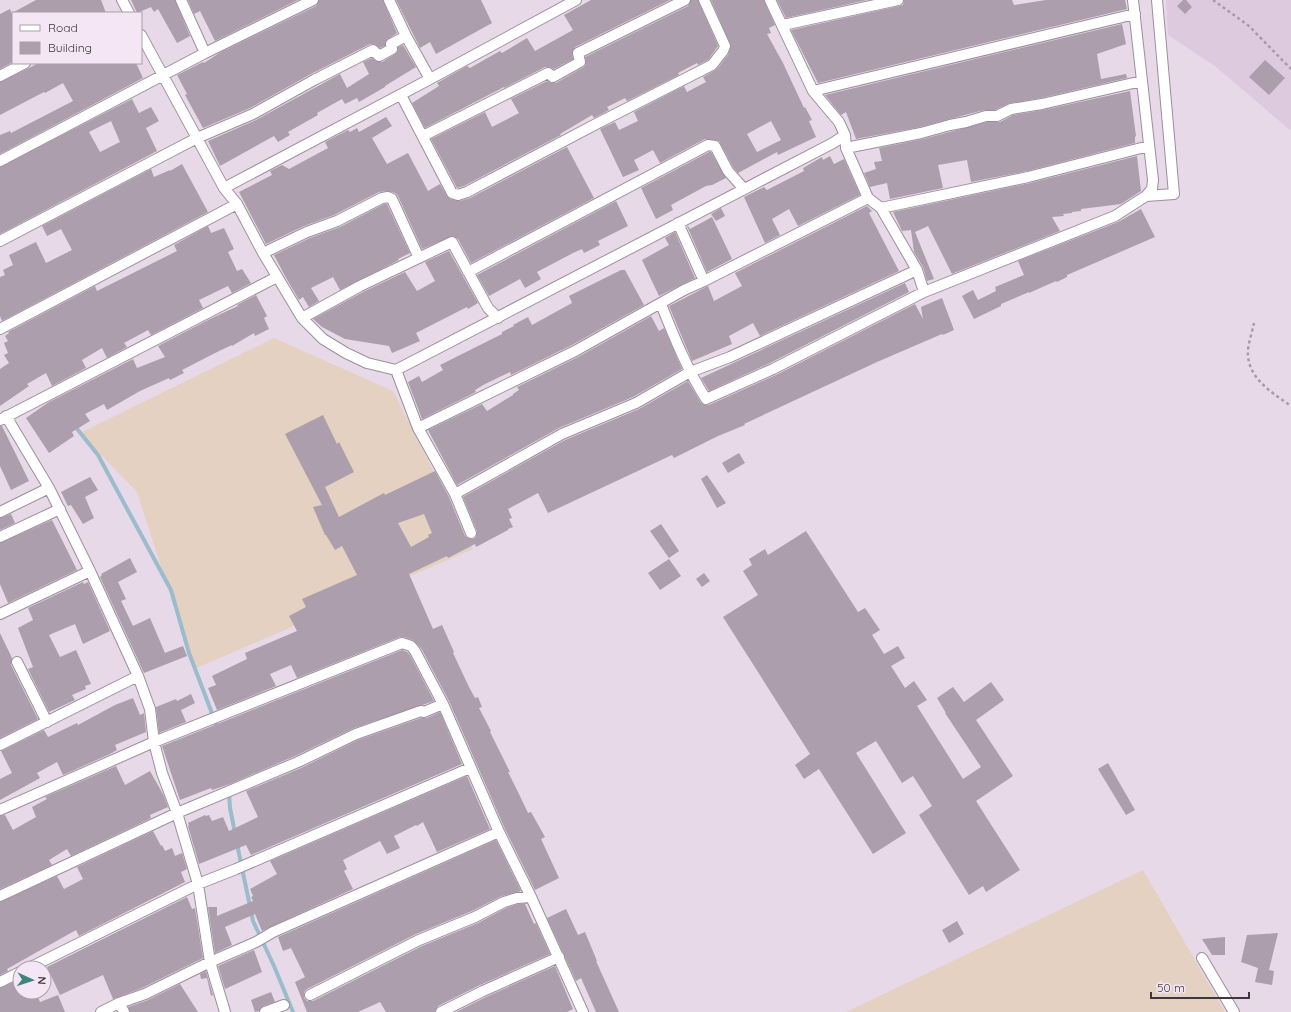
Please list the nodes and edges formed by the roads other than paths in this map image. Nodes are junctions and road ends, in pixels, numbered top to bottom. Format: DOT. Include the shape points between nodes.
graph roads {
  1 [pos="122,0"];
  2 [pos="181,0"];
  3 [pos="312,0"];
  4 [pos="389,0"];
  5 [pos="576,0"];
  6 [pos="685,0"];
  7 [pos="704,0"];
  8 [pos="770,0"];
  9 [pos="898,0"];
  10 [pos="1134,0"];
  11 [pos="1157,0"];
  12 [pos="126,12"];
  13 [pos="1135,14"];
  14 [pos="783,25"];
  15 [pos="406,36"];
  16 [pos="142,37"];
  17 [pos="205,53"];
  18 [pos="22,64"];
  19 [pos="0,76"];
  20 [pos="163,76"];
  21 [pos="430,79"];
  22 [pos="1142,81"];
  23 [pos="813,90"];
  24 [pos="401,95"];
  25 [pos="846,135"];
  26 [pos="423,136"];
  27 [pos="196,138"];
  28 [pos="1149,146"];
  29 [pos="846,148"];
  30 [pos="0,161"];
  31 [pos="224,188"];
  32 [pos="744,189"];
  33 [pos="1146,196"];
  34 [pos="868,198"];
  35 [pos="236,204"];
  36 [pos="881,208"];
  37 [pos="678,223"];
  38 [pos="0,241"];
  39 [pos="263,254"];
  40 [pos="418,258"];
  41 [pos="917,270"];
  42 [pos="468,272"];
  43 [pos="277,277"];
  44 [pos="704,281"];
  45 [pos="924,292"];
  46 [pos="661,304"];
  47 [pos="302,318"];
  48 [pos="498,318"];
  49 [pos="0,328"];
  50 [pos="396,370"];
  51 [pos="690,372"];
  52 [pos="3,418"];
  53 [pos="418,428"];
  54 [pos="49,488"];
  55 [pos="455,494"];
  56 [pos="60,509"];
  57 [pos="0,512"];
  58 [pos="471,532"];
  59 [pos="0,536"];
  60 [pos="90,571"];
  61 [pos="0,614"];
  62 [pos="17,662"];
  63 [pos="138,676"];
  64 [pos="443,704"];
  65 [pos="47,722"];
  66 [pos="154,742"];
  67 [pos="0,744"];
  68 [pos="470,768"];
  69 [pos="0,810"];
  70 [pos="177,813"];
  71 [pos="499,832"];
  72 [pos="198,884"];
  73 [pos="0,896"];
  74 [pos="531,897"];
  75 [pos="559,957"];
  76 [pos="1202,958"];
  77 [pos="45,960"];
  78 [pos="210,962"];
  79 [pos="12,976"];
  80 [pos="0,982"];
  81 [pos="310,995"];
  82 [pos="284,1005"];
  83 [pos="122,1008"];
  84 [pos="101,1012"];
  85 [pos="225,1012"];
  86 [pos="265,1012"];
  87 [pos="441,1012"];
  88 [pos="583,1012"];
  89 [pos="1234,1012"];
  1 -- 12 [label="street"];
  2 -- 17 [label="street"];
  3 -- 17 [label="street"];
  4 -- 15 [label="street"];
  5 -- 21 [label="street"];
  6 -- 26 [label="street" via="578,53 580,62 553,77 548,73"];
  7 -- 26 [label="street" via="724,46 712,65 467,192 458,195 452,193"];
  8 -- 14 [label="street"];
  9 -- 14 [label="street"];
  10 -- 13 [label="street"];
  11 -- 33 [label="street" via="1174,194"];
  13 -- 22 [label="street"];
  13 -- 23 [label="street"];
  14 -- 23 [label="street"];
  15 -- 21 [label="street"];
  15 -- 27 [label="street" via="391,44 392,49 379,56 373,50 253,114"];
  16 -- 20 [label="street"];
  17 -- 20 [label="street"];
  18 -- 19 [label="street"];
  20 -- 27 [label="street"];
  20 -- 30 [label="street"];
  21 -- 24 [label="street"];
  22 -- 28 [label="street"];
  22 -- 29 [label="street" via="1011,109 997,116 979,117 921,133"];
  23 -- 25 [label="street" via="839,122"];
  24 -- 26 [label="street"];
  24 -- 31 [label="street"];
  25 -- 29 [label="street"];
  25 -- 32 [label="street"];
  27 -- 31 [label="street"];
  27 -- 38 [label="street"];
  28 -- 33 [label="street" via="1152,189"];
  28 -- 36 [label="street" via="1028,177"];
  29 -- 34 [label="street"];
  31 -- 35 [label="street"];
  32 -- 37 [label="street"];
  32 -- 42 [label="street" via="728,171 714,146 708,145"];
  33 -- 45 [label="street" via="1115,216"];
  34 -- 36 [label="street"];
  34 -- 44 [label="street"];
  35 -- 39 [label="street"];
  35 -- 49 [label="street"];
  36 -- 41 [label="street"];
  37 -- 44 [label="street"];
  37 -- 48 [label="street"];
  39 -- 40 [label="street" via="388,197 392,200"];
  39 -- 43 [label="street"];
  40 -- 42 [label="street" via="452,242"];
  40 -- 47 [label="street"];
  41 -- 45 [label="street"];
  41 -- 51 [label="street" via="730,357"];
  42 -- 48 [label="street" via="488,308"];
  43 -- 47 [label="street"];
  43 -- 52 [label="street"];
  44 -- 46 [label="street"];
  45 -- 51 [label="street" via="773,370 706,399"];
  46 -- 51 [label="street"];
  46 -- 53 [label="street" via="575,351"];
  47 -- 50 [label="street" via="323,339 346,353 367,363"];
  48 -- 50 [label="street"];
  50 -- 53 [label="street"];
  51 -- 55 [label="street" via="636,403 562,434"];
  52 -- 54 [label="street"];
  53 -- 55 [label="street"];
  54 -- 56 [label="street"];
  54 -- 57 [label="street"];
  55 -- 58 [label="street"];
  56 -- 59 [label="street"];
  56 -- 60 [label="street"];
  60 -- 61 [label="street"];
  60 -- 63 [label="street"];
  62 -- 65 [label="street"];
  63 -- 65 [label="street"];
  63 -- 66 [label="street" via="150,708"];
  64 -- 66 [label="street" via="416,651 402,643"];
  64 -- 68 [label="street"];
  64 -- 70 [label="street" via="356,734 298,762"];
  65 -- 67 [label="street"];
  66 -- 69 [label="street"];
  66 -- 70 [label="street"];
  68 -- 71 [label="street"];
  68 -- 72 [label="street"];
  70 -- 72 [label="street"];
  70 -- 73 [label="street"];
  71 -- 74 [label="street"];
  71 -- 78 [label="street"];
  72 -- 77 [label="street"];
  72 -- 78 [label="street"];
  74 -- 75 [label="street"];
  74 -- 81 [label="street" via="504,902 419,940"];
  75 -- 87 [label="street"];
  75 -- 88 [label="street"];
  76 -- 89 [label="street"];
  78 -- 83 [label="street"];
  78 -- 85 [label="street"];
  79 -- 80 [label="street"];
  82 -- 86 [label="street"];
  83 -- 84 [label="street"];
}
